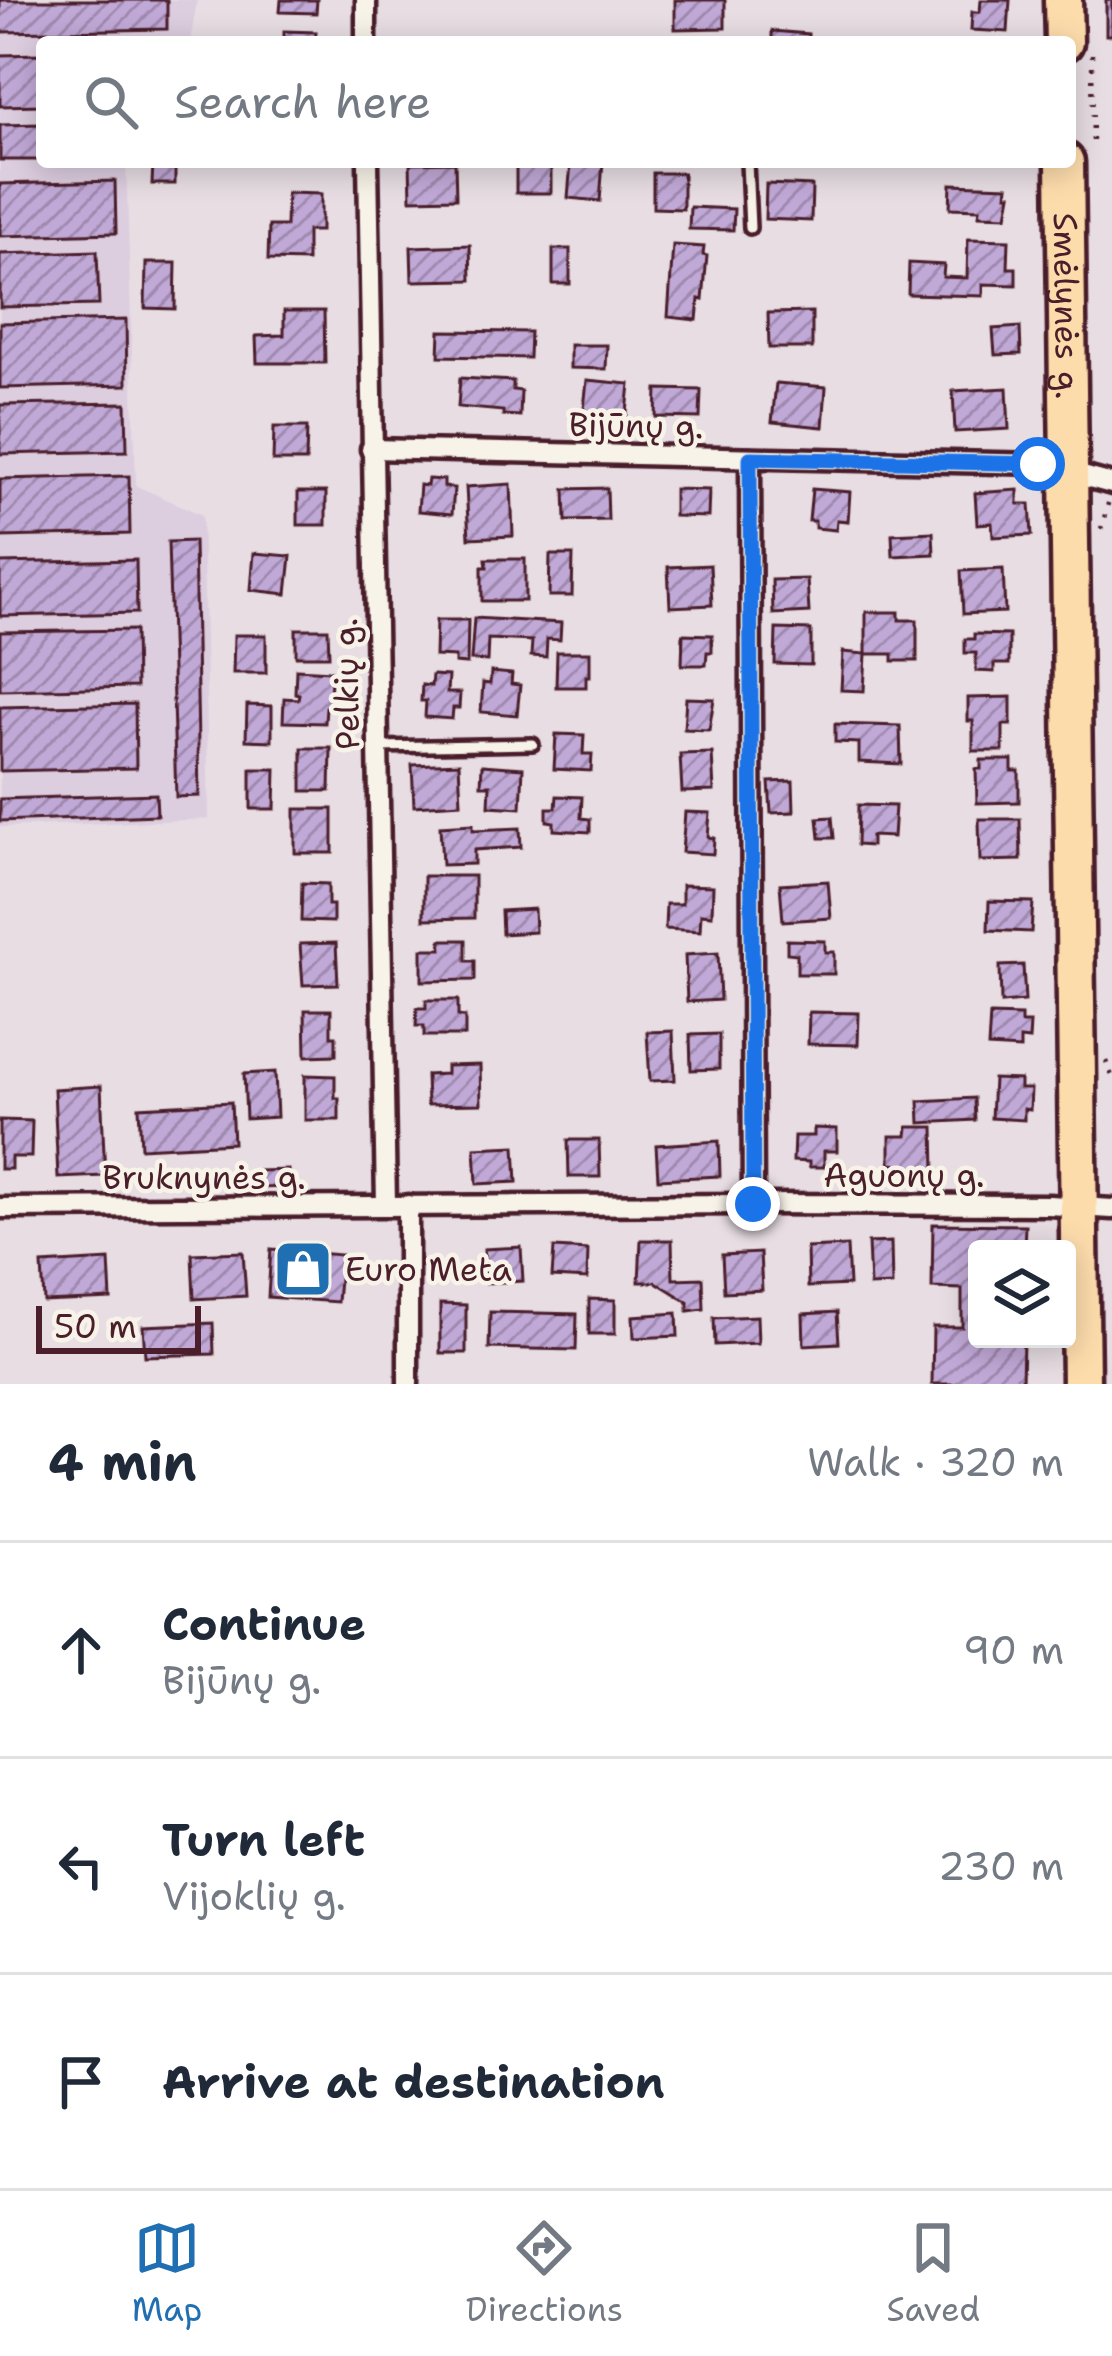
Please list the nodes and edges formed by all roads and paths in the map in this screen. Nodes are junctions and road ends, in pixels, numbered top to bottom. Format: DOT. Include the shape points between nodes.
graph roads {
  1 [pos="366,0"];
  2 [pos="1063,0"];
  3 [pos="366,36"];
  4 [pos="1064,36"];
  5 [pos="368,168"];
  6 [pos="747,168"];
  7 [pos="1065,168"];
  8 [pos="750,228"];
  9 [pos="371,449"];
  10 [pos="750,458"];
  11 [pos="1067,470"];
  12 [pos="1112,484"];
  13 [pos="533,744"];
  14 [pos="377,747"];
  15 [pos="753,1204"];
  16 [pos="386,1205"];
  17 [pos="408,1205"];
  18 [pos="0,1208"];
  19 [pos="1095,1208"];
  20 [pos="408,1384"];
  21 [pos="1081,1384"];
  1 -- 3 [label="street"];
  2 -- 4 [label="highway"];
  5 -- 9 [label="street, Pelkių g."];
  6 -- 8 [label="lane"];
  7 -- 11 [label="highway, Smėlynės g."];
  9 -- 10 [label="street, Bijūnų g."];
  9 -- 14 [label="street, Pelkių g."];
  10 -- 11 [label="street, Bijūnų g."];
  10 -- 15 [label="street"];
  11 -- 12 [label="street, Bijūnų g."];
  11 -- 19 [label="highway, Smėlynės g."];
  13 -- 14 [label="lane"];
  14 -- 16 [label="street, Pelkių g."];
  15 -- 17 [label="street, Aguonų g."];
  15 -- 19 [label="street, Aguonų g."];
  16 -- 17 [label="street, Bruknynės g."];
  16 -- 18 [label="street, Bruknynės g."];
  17 -- 20 [label="street"];
  19 -- 21 [label="highway, Smėlynės g."];
}
